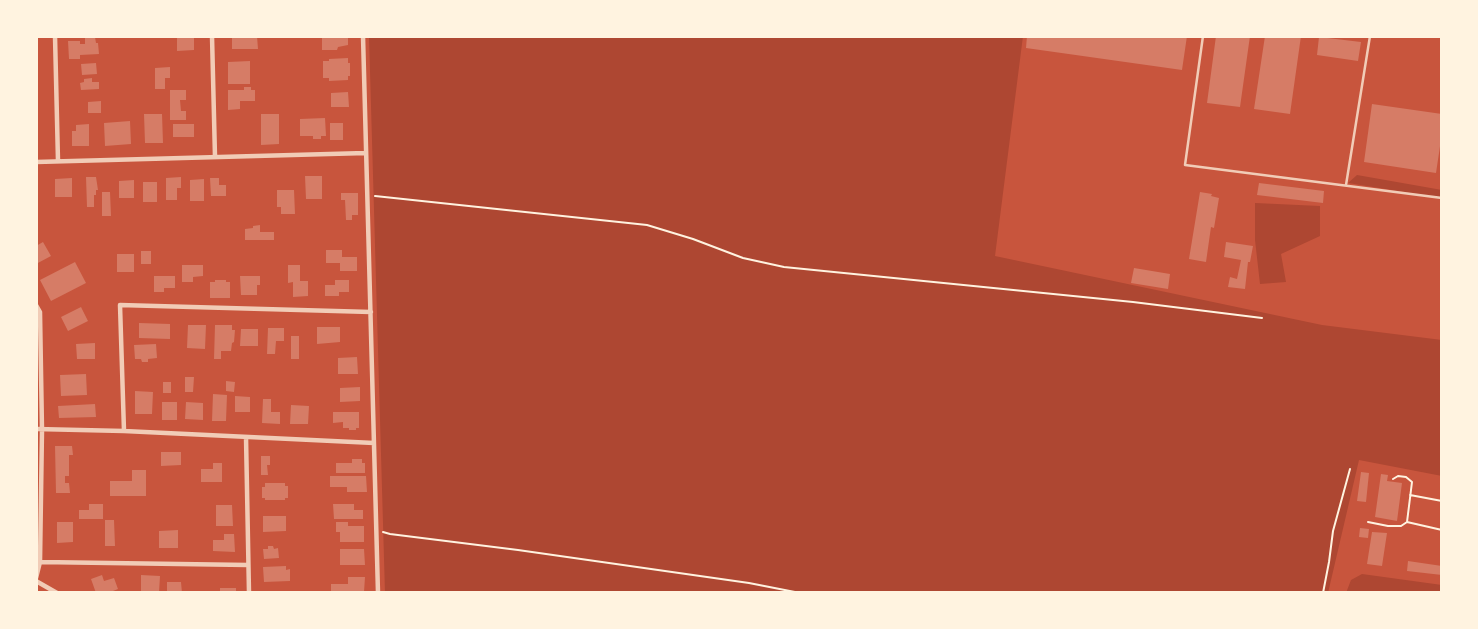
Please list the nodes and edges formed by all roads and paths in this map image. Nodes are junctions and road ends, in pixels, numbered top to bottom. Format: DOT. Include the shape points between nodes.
graph roads {
  1 [pos="56,36"];
  2 [pos="212,36"];
  3 [pos="363,36"];
  4 [pos="1203,36"];
  5 [pos="1370,36"];
  6 [pos="366,153"];
  7 [pos="215,157"];
  8 [pos="58,161"];
  9 [pos="36,162"];
  10 [pos="1346,185"];
  11 [pos="368,196"];
  12 [pos="1442,198"];
  13 [pos="36,305"];
  14 [pos="371,312"];
  15 [pos="1262,318"];
  16 [pos="39,429"];
  17 [pos="124,431"];
  18 [pos="246,437"];
  19 [pos="374,443"];
  20 [pos="1350,469"];
  21 [pos="1393,478"];
  22 [pos="1410,495"];
  23 [pos="1442,501"];
  24 [pos="1368,522"];
  25 [pos="1408,522"];
  26 [pos="376,529"];
  27 [pos="1442,530"];
  28 [pos="40,562"];
  29 [pos="248,564"];
  30 [pos="36,579"];
  31 [pos="57,593"];
  32 [pos="249,593"];
  33 [pos="378,593"];
  34 [pos="800,593"];
  35 [pos="1323,593"];
  1 -- 8 [label="street"];
  2 -- 7 [label="street"];
  3 -- 6 [label="street"];
  4 -- 10 [label="lane" via="1185,164"];
  5 -- 10 [label="lane"];
  6 -- 7 [label="street"];
  6 -- 11 [label="street"];
  7 -- 8 [label="street"];
  8 -- 9 [label="street"];
  10 -- 12 [label="lane"];
  11 -- 14 [label="street"];
  11 -- 15 [label="path" via="647,225 742,258 784,267"];
  13 -- 16 [label="street" via="40,312"];
  14 -- 17 [label="street" via="120,304"];
  14 -- 19 [label="street"];
  16 -- 17 [label="street"];
  16 -- 28 [label="street"];
  17 -- 18 [label="street"];
  18 -- 19 [label="street"];
  18 -- 29 [label="street"];
  19 -- 26 [label="street"];
  20 -- 35 [label="path" via="1333,531"];
  21 -- 22 [label="path" via="1406,477 1412,482"];
  22 -- 23 [label="path"];
  22 -- 25 [label="path"];
  24 -- 25 [label="path" via="1388,526 1401,526"];
  25 -- 27 [label="path"];
  26 -- 33 [label="street"];
  26 -- 34 [label="path" via="390,534 749,583"];
  28 -- 29 [label="street"];
  28 -- 30 [label="street"];
  29 -- 32 [label="street"];
  30 -- 31 [label="street"];
}
